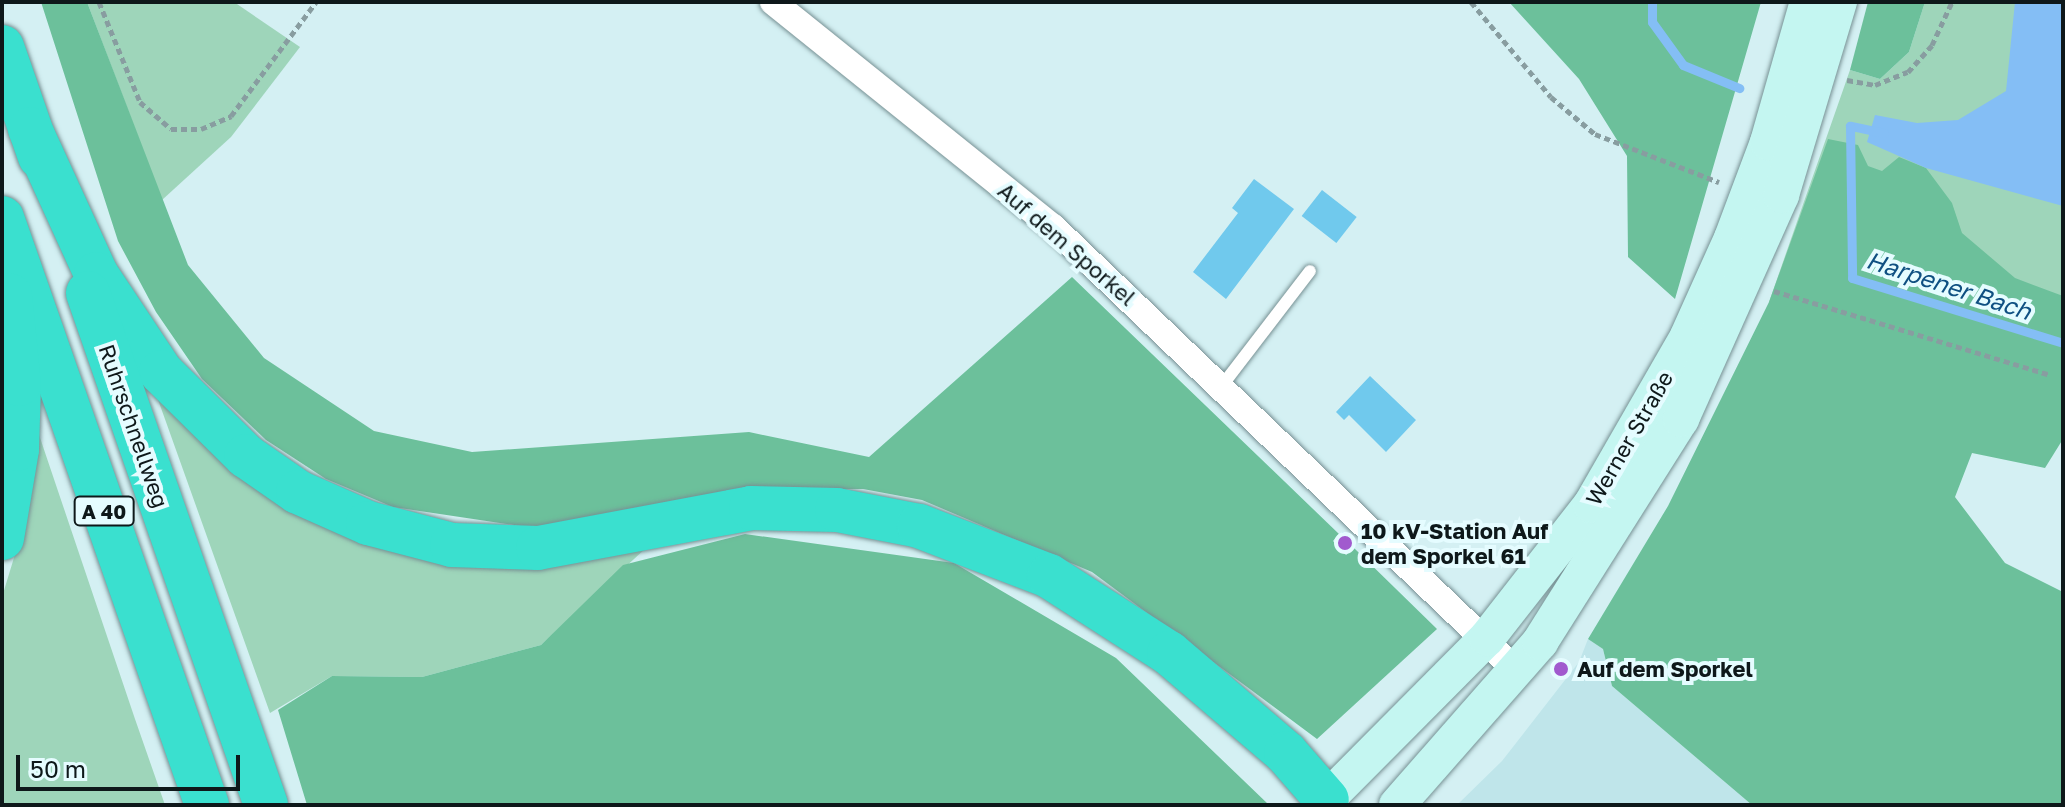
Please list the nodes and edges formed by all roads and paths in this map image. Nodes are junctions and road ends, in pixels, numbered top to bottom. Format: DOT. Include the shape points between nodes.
graph roads {
  1 [pos="99,2"];
  2 [pos="316,2"];
  3 [pos="773,2"];
  4 [pos="1471,2"];
  5 [pos="1808,2"];
  6 [pos="1839,2"];
  7 [pos="1952,2"];
  8 [pos="2,47"];
  9 [pos="1821,73"];
  10 [pos="30,129"];
  11 [pos="1748,194"];
  12 [pos="2,218"];
  13 [pos="2,250"];
  14 [pos="1310,271"];
  15 [pos="1768,289"];
  16 [pos="2051,375"];
  17 [pos="1221,387"];
  18 [pos="2,538"];
  19 [pos="1487,638"];
  20 [pos="1517,671"];
  21 [pos="1327,804"];
  22 [pos="207,805"];
  23 [pos="266,805"];
  24 [pos="1397,805"];
  1 -- 2 [label="path" via="140,102 171,129 201,129 231,116"];
  3 -- 17 [label="street, Auf dem Sporkel" via="1053,227"];
  4 -- 11 [label="path" via="1551,97 1595,134"];
  5 -- 11 [label="main road, Werner Straße"];
  6 -- 9 [label="main road, Werner Straße"];
  7 -- 9 [label="path" via="1932,45 1908,72 1875,85"];
  8 -- 10 [label="highway, Ruhrschnellweg / A 40"];
  9 -- 20 [label="main road, Werner Straße" via="1747,280 1688,422"];
  10 -- 21 [label="highway" via="96,274 161,372 246,456 298,492 368,523 452,545 538,548 751,508 837,510 919,526 1049,576 1169,653 1286,753"];
  10 -- 23 [label="highway, Ruhrschnellweg / A 40"];
  11 -- 19 [label="main road, Werner Straße" via="1688,336 1642,419 1591,505"];
  12 -- 22 [label="highway, A 40"];
  13 -- 18 [label="highway" via="19,384 17,449"];
  14 -- 17 [label="lane"];
  15 -- 16 [label="path"];
  17 -- 19 [label="street, Auf dem Sporkel"];
  19 -- 20 [label="street, Auf dem Sporkel"];
  19 -- 21 [label="main road, Werner Straße"];
  20 -- 24 [label="main road, Werner Straße"];
}
